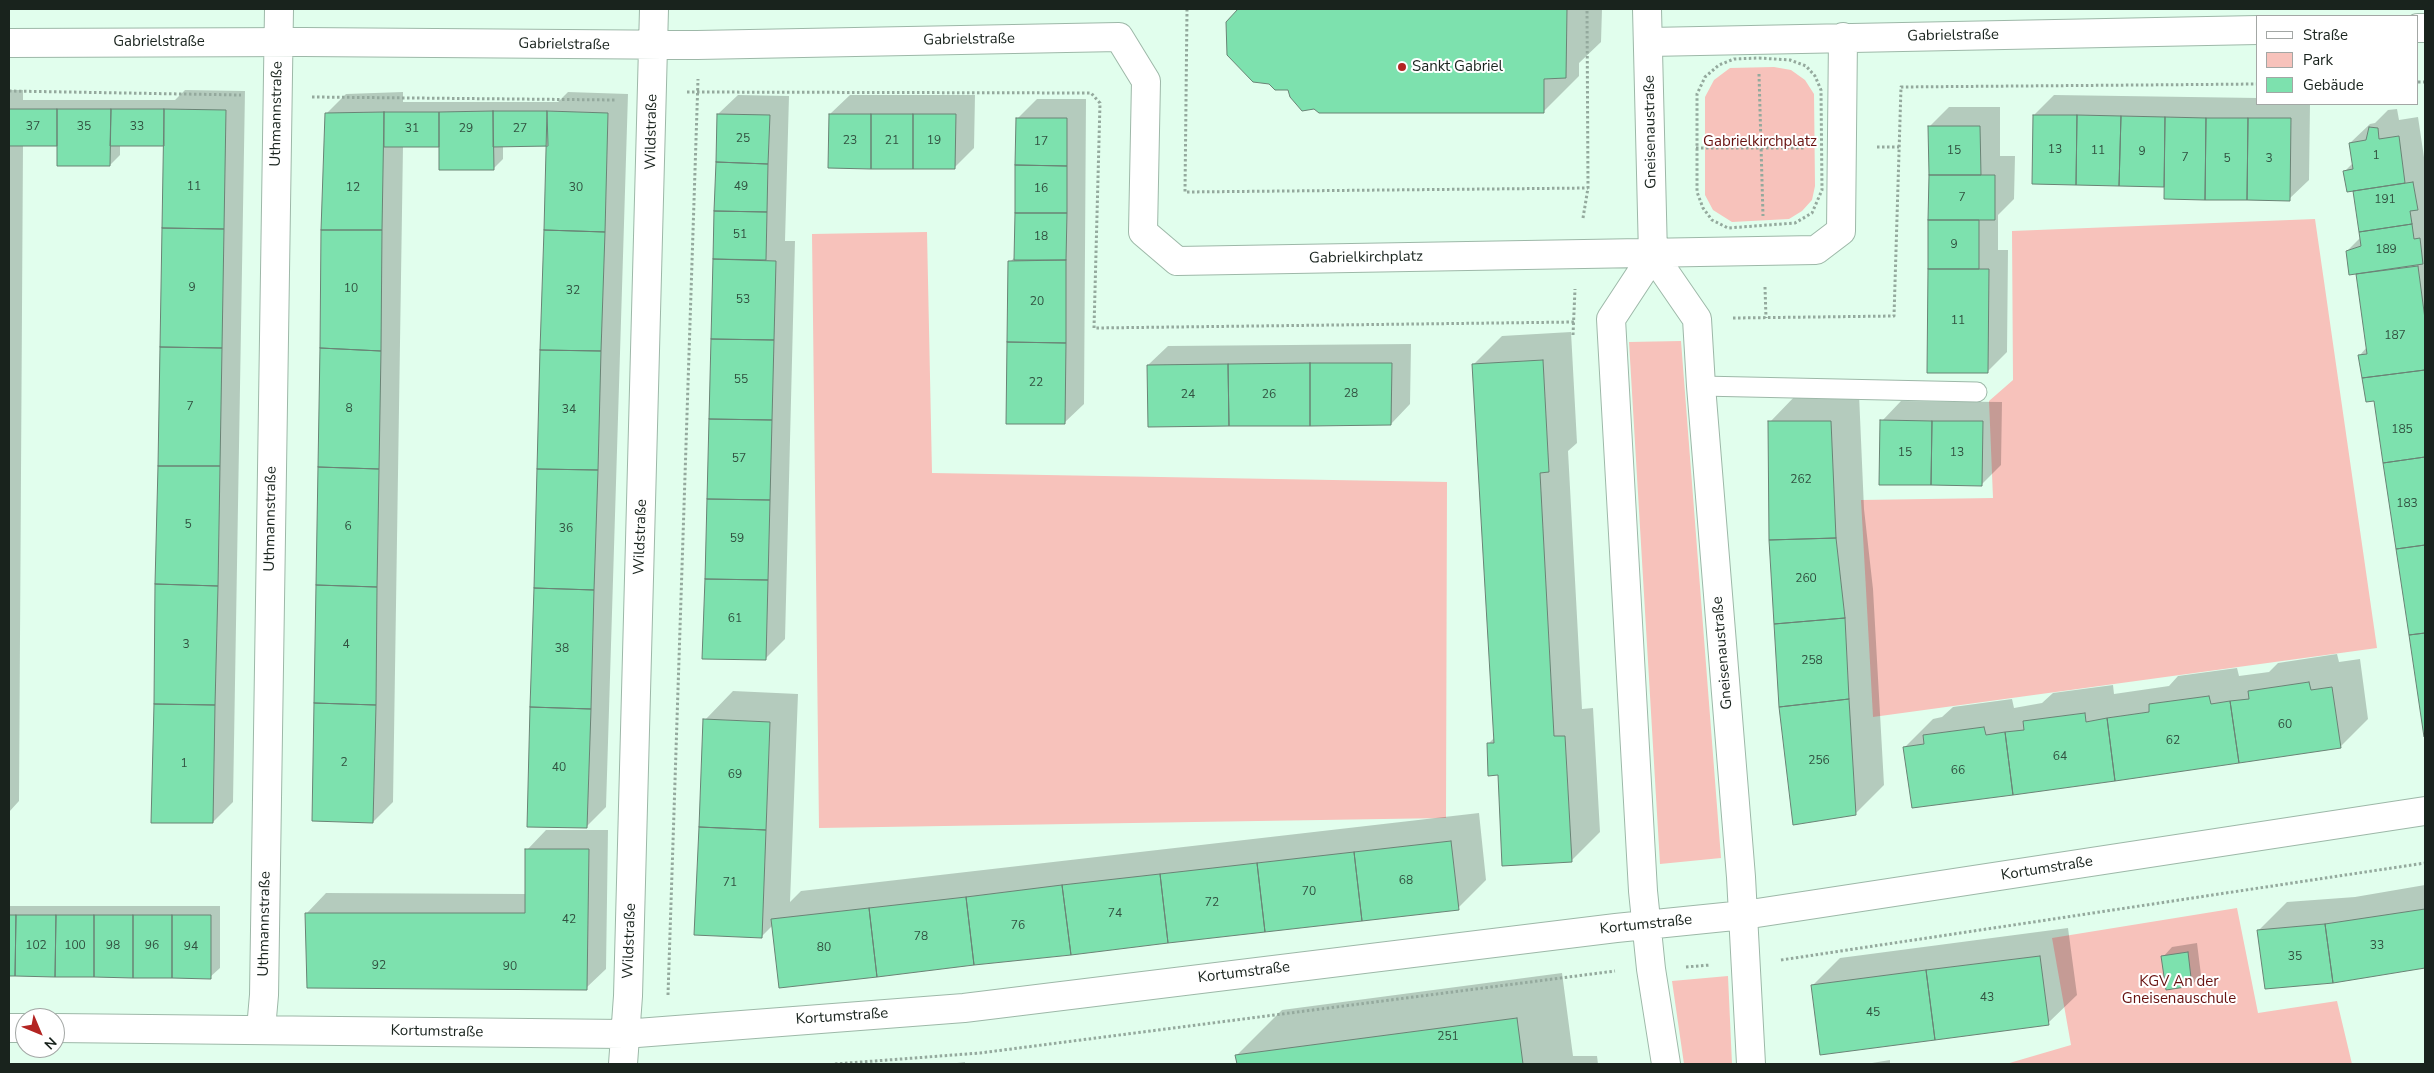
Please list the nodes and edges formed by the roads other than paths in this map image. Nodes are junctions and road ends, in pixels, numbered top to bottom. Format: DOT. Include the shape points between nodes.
graph roads {
  1 [pos="279,9"];
  2 [pos="654,9"];
  3 [pos="1647,9"];
  4 [pos="2256,30"];
  5 [pos="1119,37"];
  6 [pos="1843,38"];
  7 [pos="279,42"];
  8 [pos="1649,42"];
  9 [pos="9,43"];
  10 [pos="654,45"];
  11 [pos="1653,254"];
  12 [pos="1701,386"];
  13 [pos="1978,392"];
  14 [pos="2425,811"];
  15 [pos="1744,915"];
  16 [pos="1647,925"];
  17 [pos="65,1028"];
  18 [pos="261,1029"];
  19 [pos="624,1034"];
  20 [pos="623,1064"];
  21 [pos="1666,1064"];
  22 [pos="1751,1064"];
  1 -- 7 [label="street, Uthmannstraße"];
  2 -- 10 [label="street, Wildstraße"];
  3 -- 8 [label="street, Gneisenaustraße"];
  4 -- 6 [label="street, Gabrielstraße"];
  5 -- 10 [label="street, Gabrielstraße"];
  5 -- 11 [label="street, Gabrielkirchplatz" via="1146,82 1143,232 1177,261"];
  6 -- 8 [label="street, Gabrielstraße" via="1759,49"];
  6 -- 11 [label="street, Gabrielkirchplatz" via="1832,148 1841,231 1816,250 1763,240"];
  7 -- 9 [label="street, Gabrielstraße"];
  7 -- 10 [label="street, Gabrielstraße"];
  7 -- 18 [label="street, Uthmannstraße"];
  8 -- 11 [label="street, Gneisenaustraße"];
  10 -- 19 [label="street, Wildstraße" via="628,996"];
  11 -- 12 [label="street, Gneisenaustraße" via="1697,319"];
  11 -- 16 [label="street" via="1611,319"];
  12 -- 13 [label="lane"];
  12 -- 15 [label="street, Gneisenaustraße"];
  14 -- 15 [label="street, Kortumstraße"];
  15 -- 16 [label="street, Kortumstraße"];
  15 -- 22 [label="street, Gneisenaustraße"];
  16 -- 19 [label="street, Kortumstraße" via="964,1008"];
  16 -- 21 [label="street"];
  17 -- 18 [label="street, Kortumstraße"];
  18 -- 19 [label="street, Kortumstraße"];
  19 -- 20 [label="street, Wildstraße"];
}
